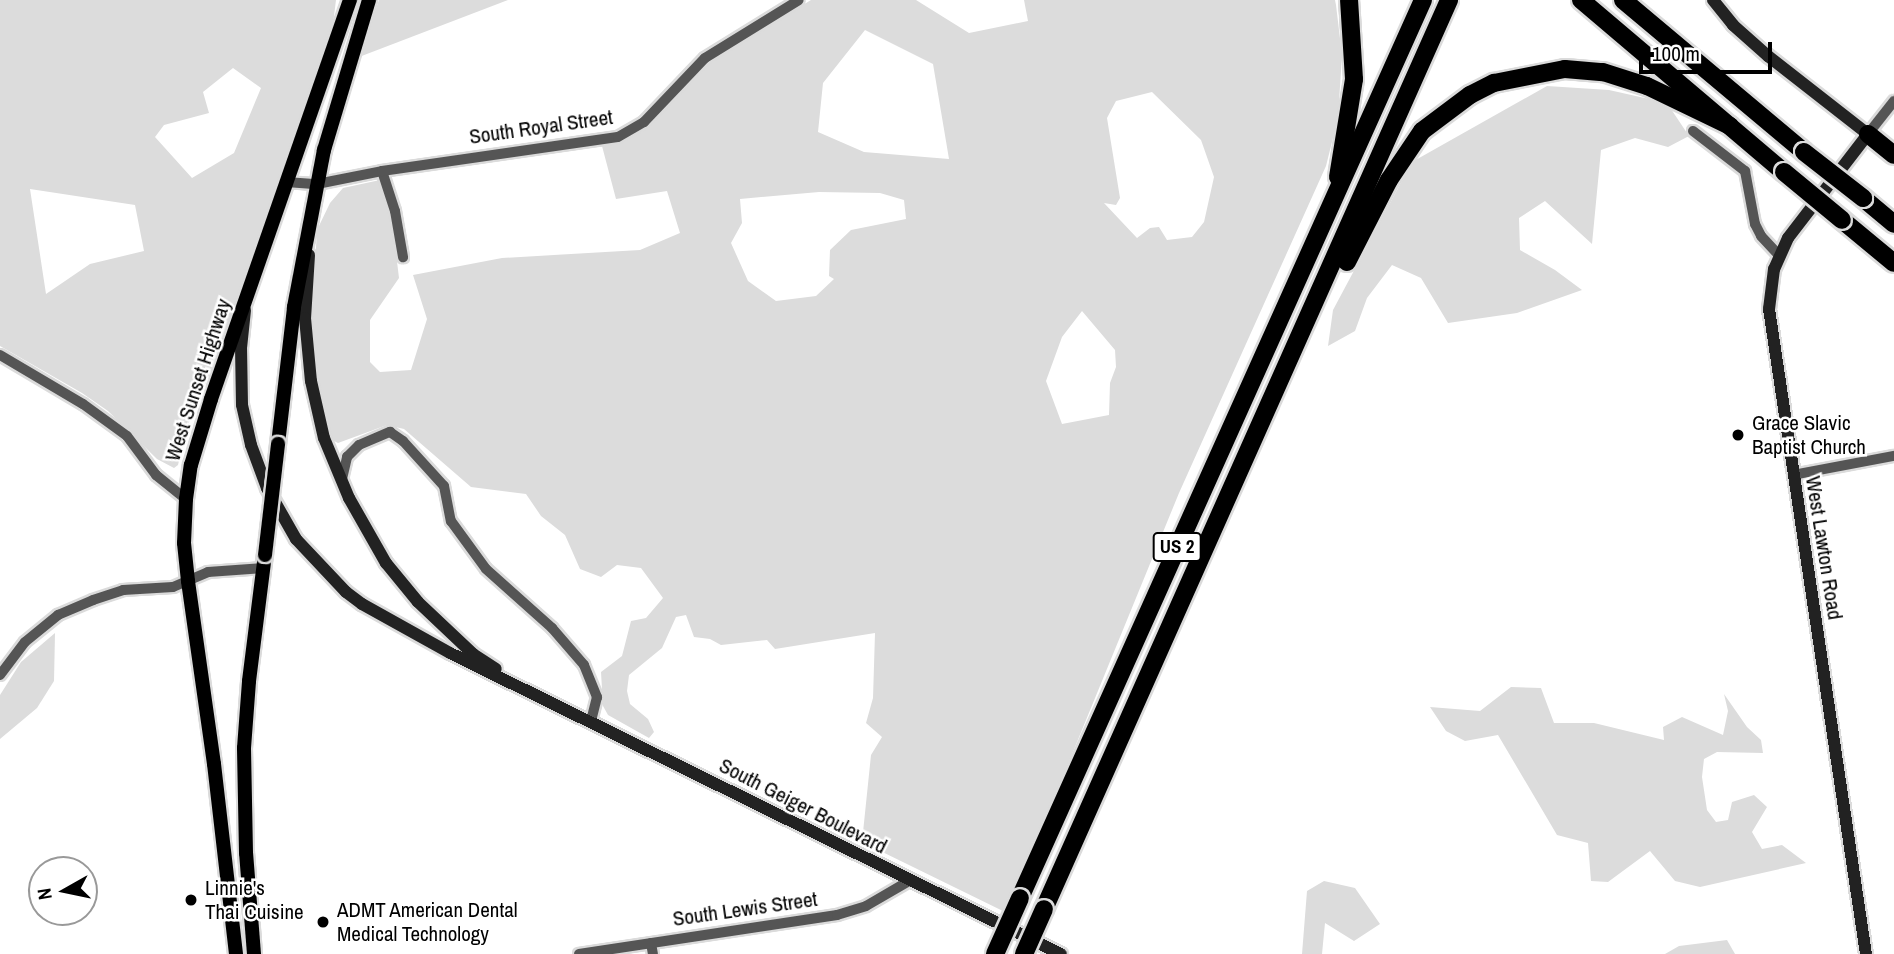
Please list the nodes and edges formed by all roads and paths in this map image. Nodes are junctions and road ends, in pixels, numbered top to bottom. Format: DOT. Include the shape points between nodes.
graph roads {
  1 [pos="350,0"];
  2 [pos="369,0"];
  3 [pos="799,0"];
  4 [pos="1349,0"];
  5 [pos="1423,0"];
  6 [pos="1449,0"];
  7 [pos="1581,0"];
  8 [pos="1623,0"];
  9 [pos="1713,0"];
  10 [pos="1894,101"];
  11 [pos="1730,126"];
  12 [pos="1693,131"];
  13 [pos="1868,134"];
  14 [pos="1894,155"];
  15 [pos="382,171"];
  16 [pos="286,182"];
  17 [pos="317,184"];
  18 [pos="1334,195"];
  19 [pos="313,203"];
  20 [pos="1894,224"];
  21 [pos="1779,255"];
  22 [pos="403,257"];
  23 [pos="1894,262"];
  24 [pos="247,296"];
  25 [pos="1314,308"];
  26 [pos="0,355"];
  27 [pos="324,438"];
  28 [pos="350,451"];
  29 [pos="1894,456"];
  30 [pos="1793,475"];
  31 [pos="341,480"];
  32 [pos="186,499"];
  33 [pos="265,562"];
  34 [pos="188,581"];
  35 [pos="0,675"];
  36 [pos="529,690"];
  37 [pos="591,721"];
  38 [pos="909,881"];
  39 [pos="651,943"];
  40 [pos="236,954"];
  41 [pos="254,954"];
  42 [pos="579,954"];
  43 [pos="653,954"];
  44 [pos="995,954"];
  45 [pos="1024,954"];
  46 [pos="1061,954"];
  47 [pos="1866,954"];
  1 -- 16 [label="main road, West Sunset Highway"];
  2 -- 17 [label="main road"];
  3 -- 15 [label="street, South Royal Street" via="705,58 644,122 618,137"];
  4 -- 18 [label="highway, US 2" via="1354,79"];
  5 -- 18 [label="highway, US 2"];
  6 -- 25 [label="highway, US 2"];
  7 -- 11 [label="highway"];
  8 -- 20 [label="highway, bridge"];
  9 -- 13 [label="street" via="1768,56"];
  10 -- 13 [label="street"];
  11 -- 23 [label="highway, bridge"];
  11 -- 25 [label="highway" via="1647,86 1603,72 1565,69 1493,83 1442,113 1407,150 1343,268"];
  12 -- 21 [label="street" via="1745,171 1755,224"];
  13 -- 14 [label="highway"];
  13 -- 21 [label="street, West Lawton Road"];
  15 -- 17 [label="street, South Royal Street"];
  15 -- 22 [label="street" via="396,211"];
  16 -- 17 [label="street, South Royal Street"];
  16 -- 24 [label="main road, West Sunset Highway"];
  17 -- 19 [label="main road"];
  18 -- 44 [label="highway, US 2, bridge"];
  19 -- 27 [label="street" via="305,318 311,382"];
  19 -- 33 [label="main road, bridge" via="294,307"];
  21 -- 30 [label="street, West Lawton Road" via="1769,309"];
  24 -- 32 [label="main road, West Sunset Highway" via="197,446"];
  24 -- 36 [label="street" via="241,347 244,413 262,475 296,539 362,604"];
  25 -- 45 [label="highway, US 2, bridge"];
  26 -- 32 [label="street" via="127,436 156,475"];
  27 -- 28 [label="street" via="336,448"];
  27 -- 31 [label="street"];
  28 -- 31 [label="street"];
  28 -- 37 [label="street" via="392,432 444,486 451,521 486,569 552,628 584,665 597,697"];
  29 -- 30 [label="street"];
  30 -- 47 [label="street, West Lawton Road"];
  31 -- 36 [label="street" via="374,545 418,602 473,654"];
  32 -- 34 [label="main road, West Sunset Highway"];
  33 -- 34 [label="street" via="208,572"];
  33 -- 41 [label="main road" via="248,681 244,748"];
  34 -- 35 [label="street" via="173,587 123,590 58,615 24,642"];
  34 -- 40 [label="main road, West Sunset Highway"];
  36 -- 37 [label="street, South Geiger Boulevard"];
  37 -- 38 [label="street, South Geiger Boulevard"];
  38 -- 39 [label="street, South Lewis Street" via="866,906 837,915"];
  38 -- 46 [label="street, South Geiger Boulevard"];
  39 -- 42 [label="street, South Lewis Street"];
  39 -- 43 [label="street"];
}
